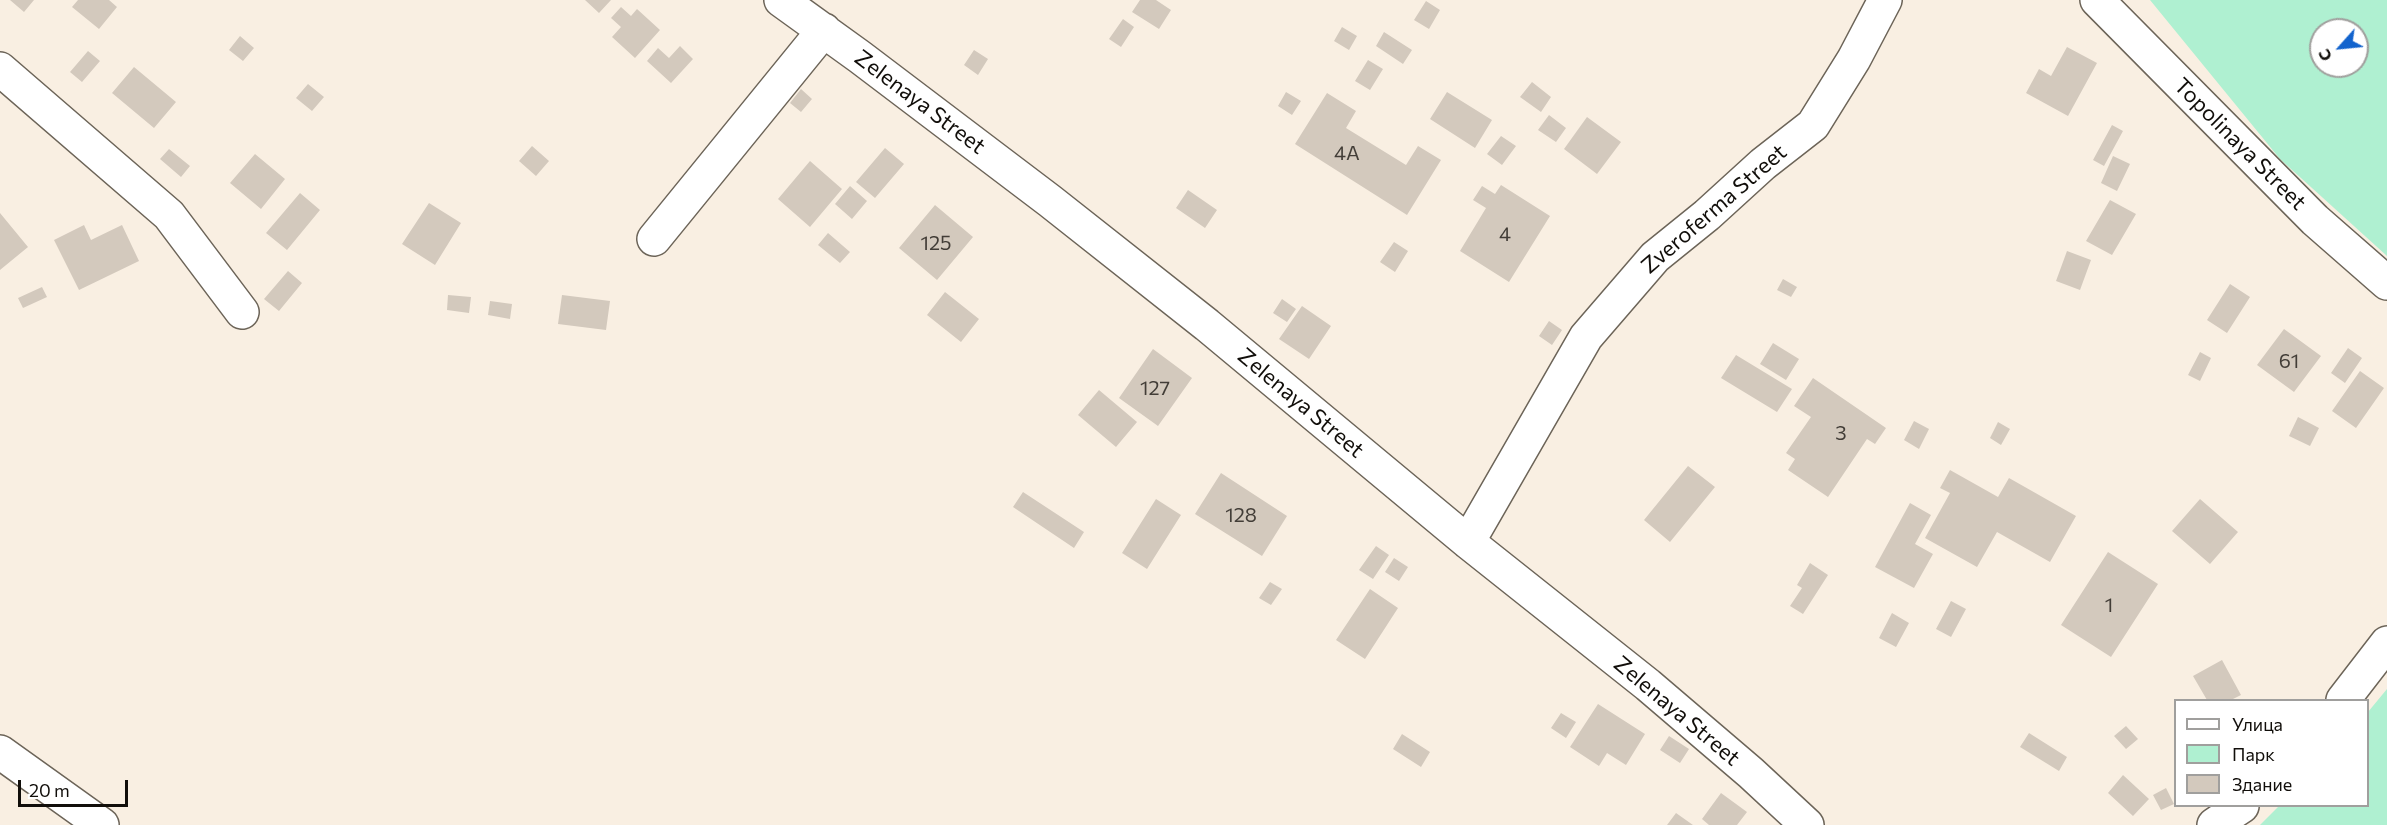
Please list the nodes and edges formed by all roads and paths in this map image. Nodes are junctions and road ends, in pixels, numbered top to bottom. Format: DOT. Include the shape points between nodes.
graph roads {
  1 [pos="781,0"];
  2 [pos="1885,0"];
  3 [pos="2097,0"];
  4 [pos="824,30"];
  5 [pos="0,69"];
  6 [pos="654,239"];
  7 [pos="2387,283"];
  8 [pos="242,312"];
  9 [pos="1468,542"];
  10 [pos="2387,643"];
  11 [pos="2344,699"];
  12 [pos="0,752"];
  13 [pos="2241,807"];
  14 [pos="102,825"];
  15 [pos="1807,825"];
  16 [pos="2214,825"];
  1 -- 4 [label="street, Zelenaya Street"];
  2 -- 9 [label="street, Zveroferma Street" via="1813,125 1655,257 1586,337"];
  3 -- 7 [label="street, Topolinaya Street" via="2315,220"];
  4 -- 6 [label="street"];
  4 -- 9 [label="street, Zelenaya Street" via="1207,325"];
  5 -- 8 [label="street" via="169,215"];
  9 -- 15 [label="street, Zelenaya Street" via="1648,684"];
  10 -- 11 [label="street"];
  12 -- 14 [label="street"];
  13 -- 16 [label="street"];
}
